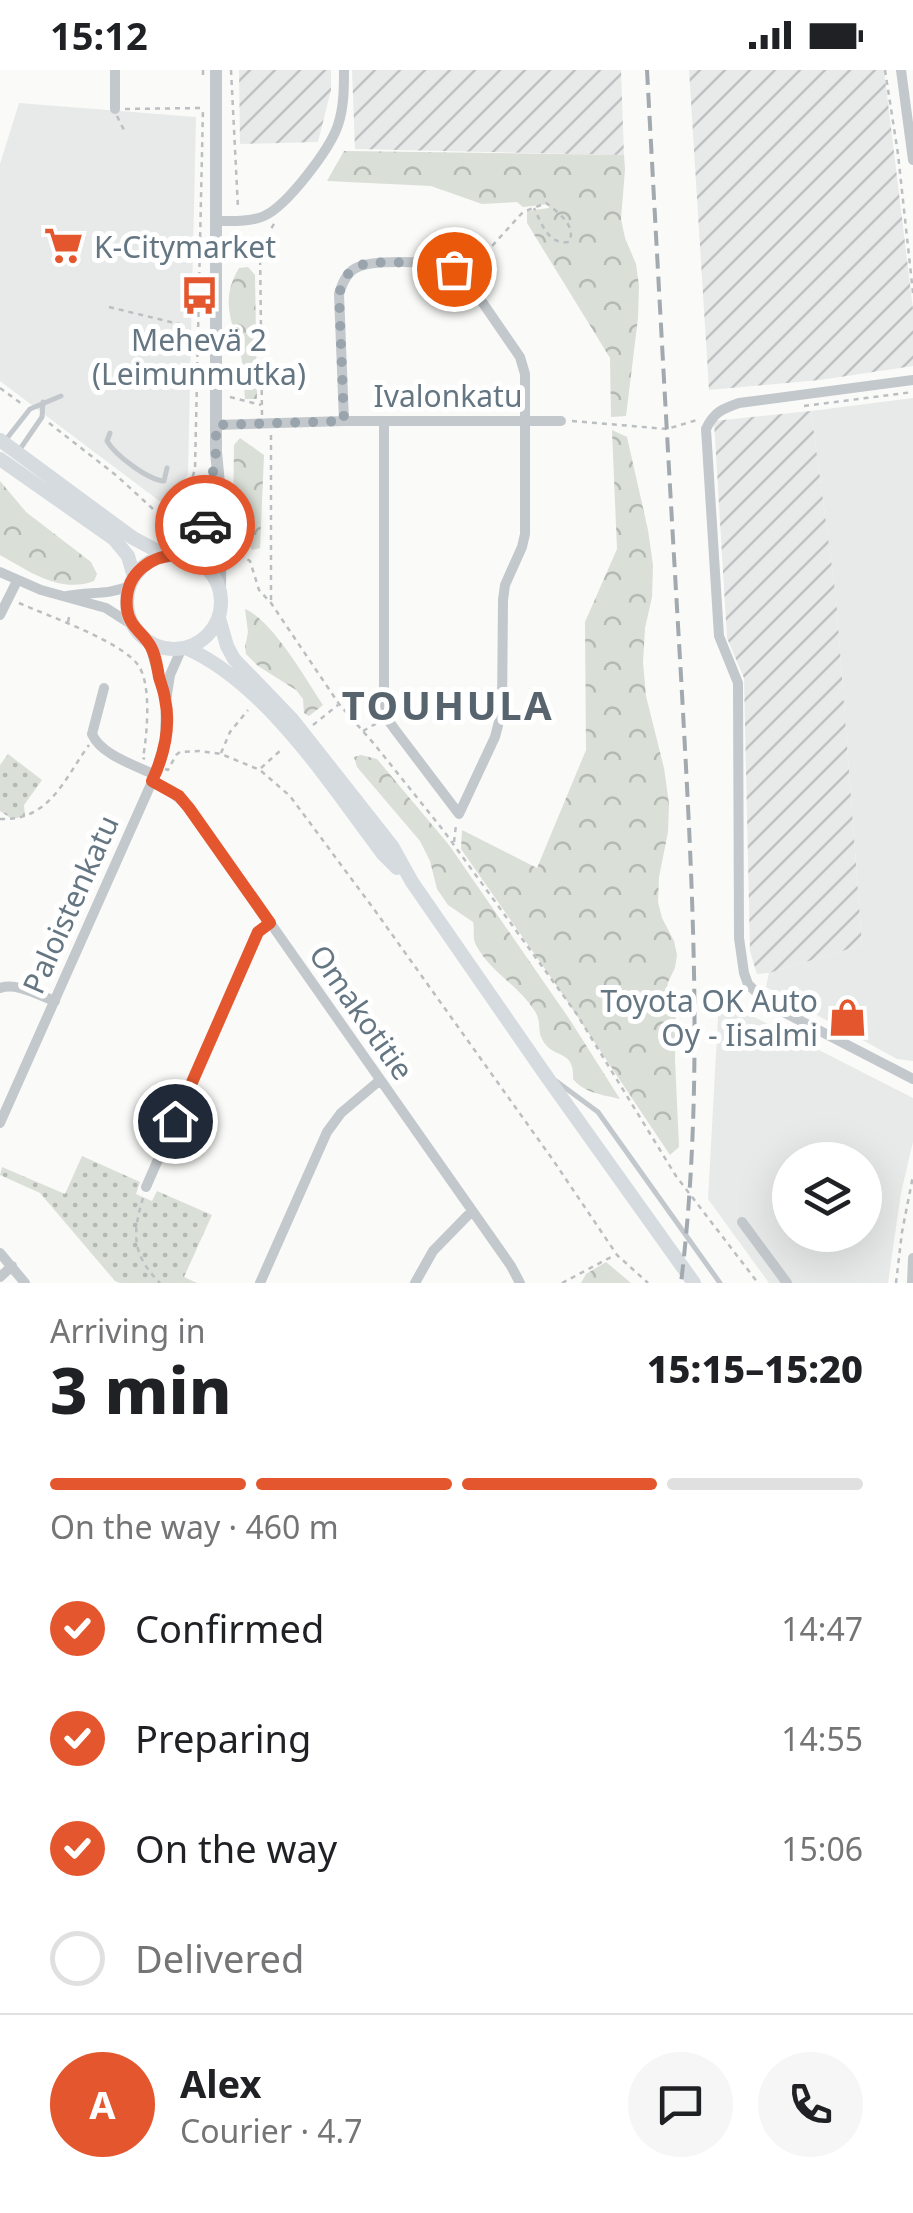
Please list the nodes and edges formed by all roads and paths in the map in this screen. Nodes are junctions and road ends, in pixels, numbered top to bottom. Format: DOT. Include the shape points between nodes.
graph roads {
  1 [pos="115,70"];
  2 [pos="203,70"];
  3 [pos="216,70"];
  4 [pos="231,70"];
  5 [pos="344,70"];
  6 [pos="885,70"];
  7 [pos="905,76"];
  8 [pos="204,90"];
  9 [pos="115,109"];
  10 [pos="124,130"];
  11 [pos="913,160"];
  12 [pos="534,208"];
  13 [pos="239,220"];
  14 [pos="217,221"];
  15 [pos="184,251"];
  16 [pos="200,251"];
  17 [pos="465,277"];
  18 [pos="913,293"];
  19 [pos="109,307"];
  20 [pos="183,325"];
  21 [pos="913,380"];
  22 [pos="0,388"];
  23 [pos="913,392"];
  24 [pos="196,394"];
  25 [pos="61,396"];
  26 [pos="216,396"];
  27 [pos="43,402"];
  28 [pos="262,405"];
  29 [pos="803,406"];
  30 [pos="30,408"];
  31 [pos="42,417"];
  32 [pos="712,418"];
  33 [pos="525,420"];
  34 [pos="344,421"];
  35 [pos="384,421"];
  36 [pos="561,421"];
  37 [pos="266,424"];
  38 [pos="216,425"];
  39 [pos="110,434"];
  40 [pos="2,442"];
  41 [pos="18,452"];
  42 [pos="216,452"];
  43 [pos="0,460"];
  44 [pos="167,468"];
  45 [pos="172,522"];
  46 [pos="196,532"];
  47 [pos="229,547"];
  48 [pos="165,555"];
  49 [pos="186,555"];
  50 [pos="0,572"];
  51 [pos="17,581"];
  52 [pos="132,581"];
  53 [pos="220,587"];
  54 [pos="66,596"];
  55 [pos="9,599"];
  56 [pos="270,603"];
  57 [pos="70,613"];
  58 [pos="0,616"];
  59 [pos="219,618"];
  60 [pos="67,624"];
  61 [pos="134,626"];
  62 [pos="149,642"];
  63 [pos="184,649"];
  64 [pos="104,688"];
  65 [pos="166,701"];
  66 [pos="339,704"];
  67 [pos="250,707"];
  68 [pos="388,720"];
  69 [pos="312,726"];
  70 [pos="363,731"];
  71 [pos="94,740"];
  72 [pos="282,749"];
  73 [pos="220,754"];
  74 [pos="152,762"];
  75 [pos="260,770"];
  76 [pos="157,775"];
  77 [pos="459,814"];
  78 [pos="0,818"];
  79 [pos="453,845"];
  80 [pos="412,882"];
  81 [pos="270,923"];
  82 [pos="0,988"];
  83 [pos="54,1000"];
  84 [pos="546,1077"];
  85 [pos="913,1079"];
  86 [pos="379,1081"];
  87 [pos="0,1123"];
  88 [pos="913,1176"];
  89 [pos="146,1186"];
  90 [pos="471,1212"];
  91 [pos="742,1222"];
  92 [pos="0,1253"];
  93 [pos="617,1255"];
  94 [pos="913,1258"];
  95 [pos="12,1266"];
  96 [pos="0,1277"];
  97 [pos="25,1283"];
  98 [pos="160,1283"];
  99 [pos="260,1283"];
  100 [pos="415,1283"];
  101 [pos="520,1283"];
  102 [pos="562,1283"];
  103 [pos="648,1283"];
  104 [pos="694,1283"];
  105 [pos="720,1283"];
  106 [pos="758,1283"];
  107 [pos="786,1283"];
  108 [pos="896,1283"];
  109 [pos="912,1283"];
  1 -- 9 [label="street"];
  2 -- 8 [label="path"];
  3 -- 14 [label="street"];
  4 -- 13 [label="path"];
  5 -- 13 [label="street" via="337,128 304,179 266,216"];
  6 -- 18 [label="path"];
  7 -- 11 [label="street"];
  9 -- 10 [label="path"];
  9 -- 16 [label="path" via="204,108"];
  12 -- 12 [label="path" via="546,203 558,212 571,229 569,242 548,235"];
  12 -- 17 [label="path"];
  13 -- 14 [label="street"];
  13 -- 28 [label="path" via="240,250 260,248"];
  14 -- 26 [label="street"];
  15 -- 16 [label="path"];
  16 -- 24 [label="path"];
  17 -- 33 [label="street" via="520,357"];
  17 -- 34 [label="street" via="438,264 370,263 351,271 339,294"];
  19 -- 20 [label="path"];
  21 -- 32 [label="street" via="739,403"];
  22 -- 30 [label="path"];
  23 -- 29 [label="path"];
  24 -- 26 [label="path"];
  24 -- 45 [label="path" via="193,478"];
  25 -- 27 [label="lane"];
  26 -- 28 [label="path"];
  26 -- 38 [label="street"];
  27 -- 30 [label="lane"];
  27 -- 31 [label="lane"];
  28 -- 37 [label="path"];
  30 -- 40 [label="lane"];
  31 -- 41 [label="lane"];
  31 -- 45 [label="path"];
  32 -- 36 [label="path" via="667,430"];
  32 -- 85 [label="street" via="706,429 718,636 738,683 741,960 748,984 782,1012"];
  33 -- 35 [label="street, Ivalonkatu"];
  33 -- 36 [label="street, Ivalonkatu"];
  33 -- 77 [label="street" via="524,534 502,600 502,710"];
  34 -- 35 [label="street, Ivalonkatu"];
  34 -- 37 [label="street, Ivalonkatu"];
  35 -- 68 [label="street"];
  37 -- 38 [label="street, Ivalonkatu"];
  37 -- 56 [label="path"];
  38 -- 42 [label="street"];
  39 -- 44 [label="lane" via="112,449 153,480 164,481"];
  40 -- 41 [label="main road"];
  40 -- 43 [label="lane"];
  41 -- 43 [label="lane"];
  41 -- 48 [label="main road"];
  42 -- 49 [label="street" via="205,527"];
  42 -- 53 [label="street"];
  43 -- 52 [label="main road" via="114,539 128,556"];
  45 -- 46 [label="path"];
  47 -- 56 [label="path" via="250,561"];
  48 -- 49 [label="main road"];
  48 -- 52 [label="main road"];
  49 -- 53 [label="main road" via="205,566"];
  50 -- 51 [label="street"];
  51 -- 54 [label="street"];
  51 -- 55 [label="street"];
  52 -- 54 [label="street" via="106,594"];
  52 -- 61 [label="main road" via="127,608"];
  53 -- 59 [label="main road"];
  54 -- 61 [label="street" via="106,608"];
  55 -- 58 [label="street"];
  55 -- 60 [label="path"];
  56 -- 66 [label="path"];
  57 -- 60 [label="path"];
  59 -- 63 [label="main road" via="205,638"];
  59 -- 80 [label="main road" via="234,658 292,719 392,846"];
  60 -- 74 [label="path" via="137,662 148,720 142,758"];
  61 -- 62 [label="main road"];
  62 -- 63 [label="main road"];
  62 -- 65 [label="street, Paloistenkatu"];
  63 -- 65 [label="street, Paloistenkatu"];
  63 -- 80 [label="main road" via="228,672 272,714"];
  64 -- 71 [label="street"];
  65 -- 76 [label="street, Paloistenkatu"];
  66 -- 69 [label="path"];
  66 -- 70 [label="path"];
  67 -- 73 [label="path"];
  68 -- 70 [label="path"];
  68 -- 77 [label="street"];
  70 -- 79 [label="path"];
  71 -- 76 [label="street, Omakotitie"];
  71 -- 78 [label="path" via="43,808"];
  72 -- 75 [label="path"];
  73 -- 75 [label="path"];
  73 -- 76 [label="path" via="180,752"];
  75 -- 93 [label="path" via="290,796 376,912"];
  76 -- 81 [label="street, Omakotitie" via="189,808"];
  76 -- 83 [label="street, Paloistenkatu"];
  77 -- 79 [label="path"];
  79 -- 106 [label="path" via="576,1013 676,1176"];
  80 -- 84 [label="main road"];
  81 -- 86 [label="street, Omakotitie"];
  81 -- 89 [label="street" via="258,932"];
  82 -- 83 [label="street"];
  83 -- 87 [label="street, Paloistenkatu"];
  84 -- 104 [label="main road"];
  84 -- 105 [label="lane" via="598,1112"];
  86 -- 90 [label="street, Omakotitie"];
  86 -- 99 [label="street" via="327,1132"];
  88 -- 108 [label="path"];
  89 -- 98 [label="path" via="135,1238"];
  90 -- 100 [label="street" via="433,1250"];
  90 -- 101 [label="street, Omakotitie"];
  91 -- 107 [label="street"];
  92 -- 95 [label="street"];
  93 -- 102 [label="path"];
  93 -- 103 [label="path"];
  94 -- 109 [label="street"];
  95 -- 96 [label="street"];
  95 -- 97 [label="street"];
}
